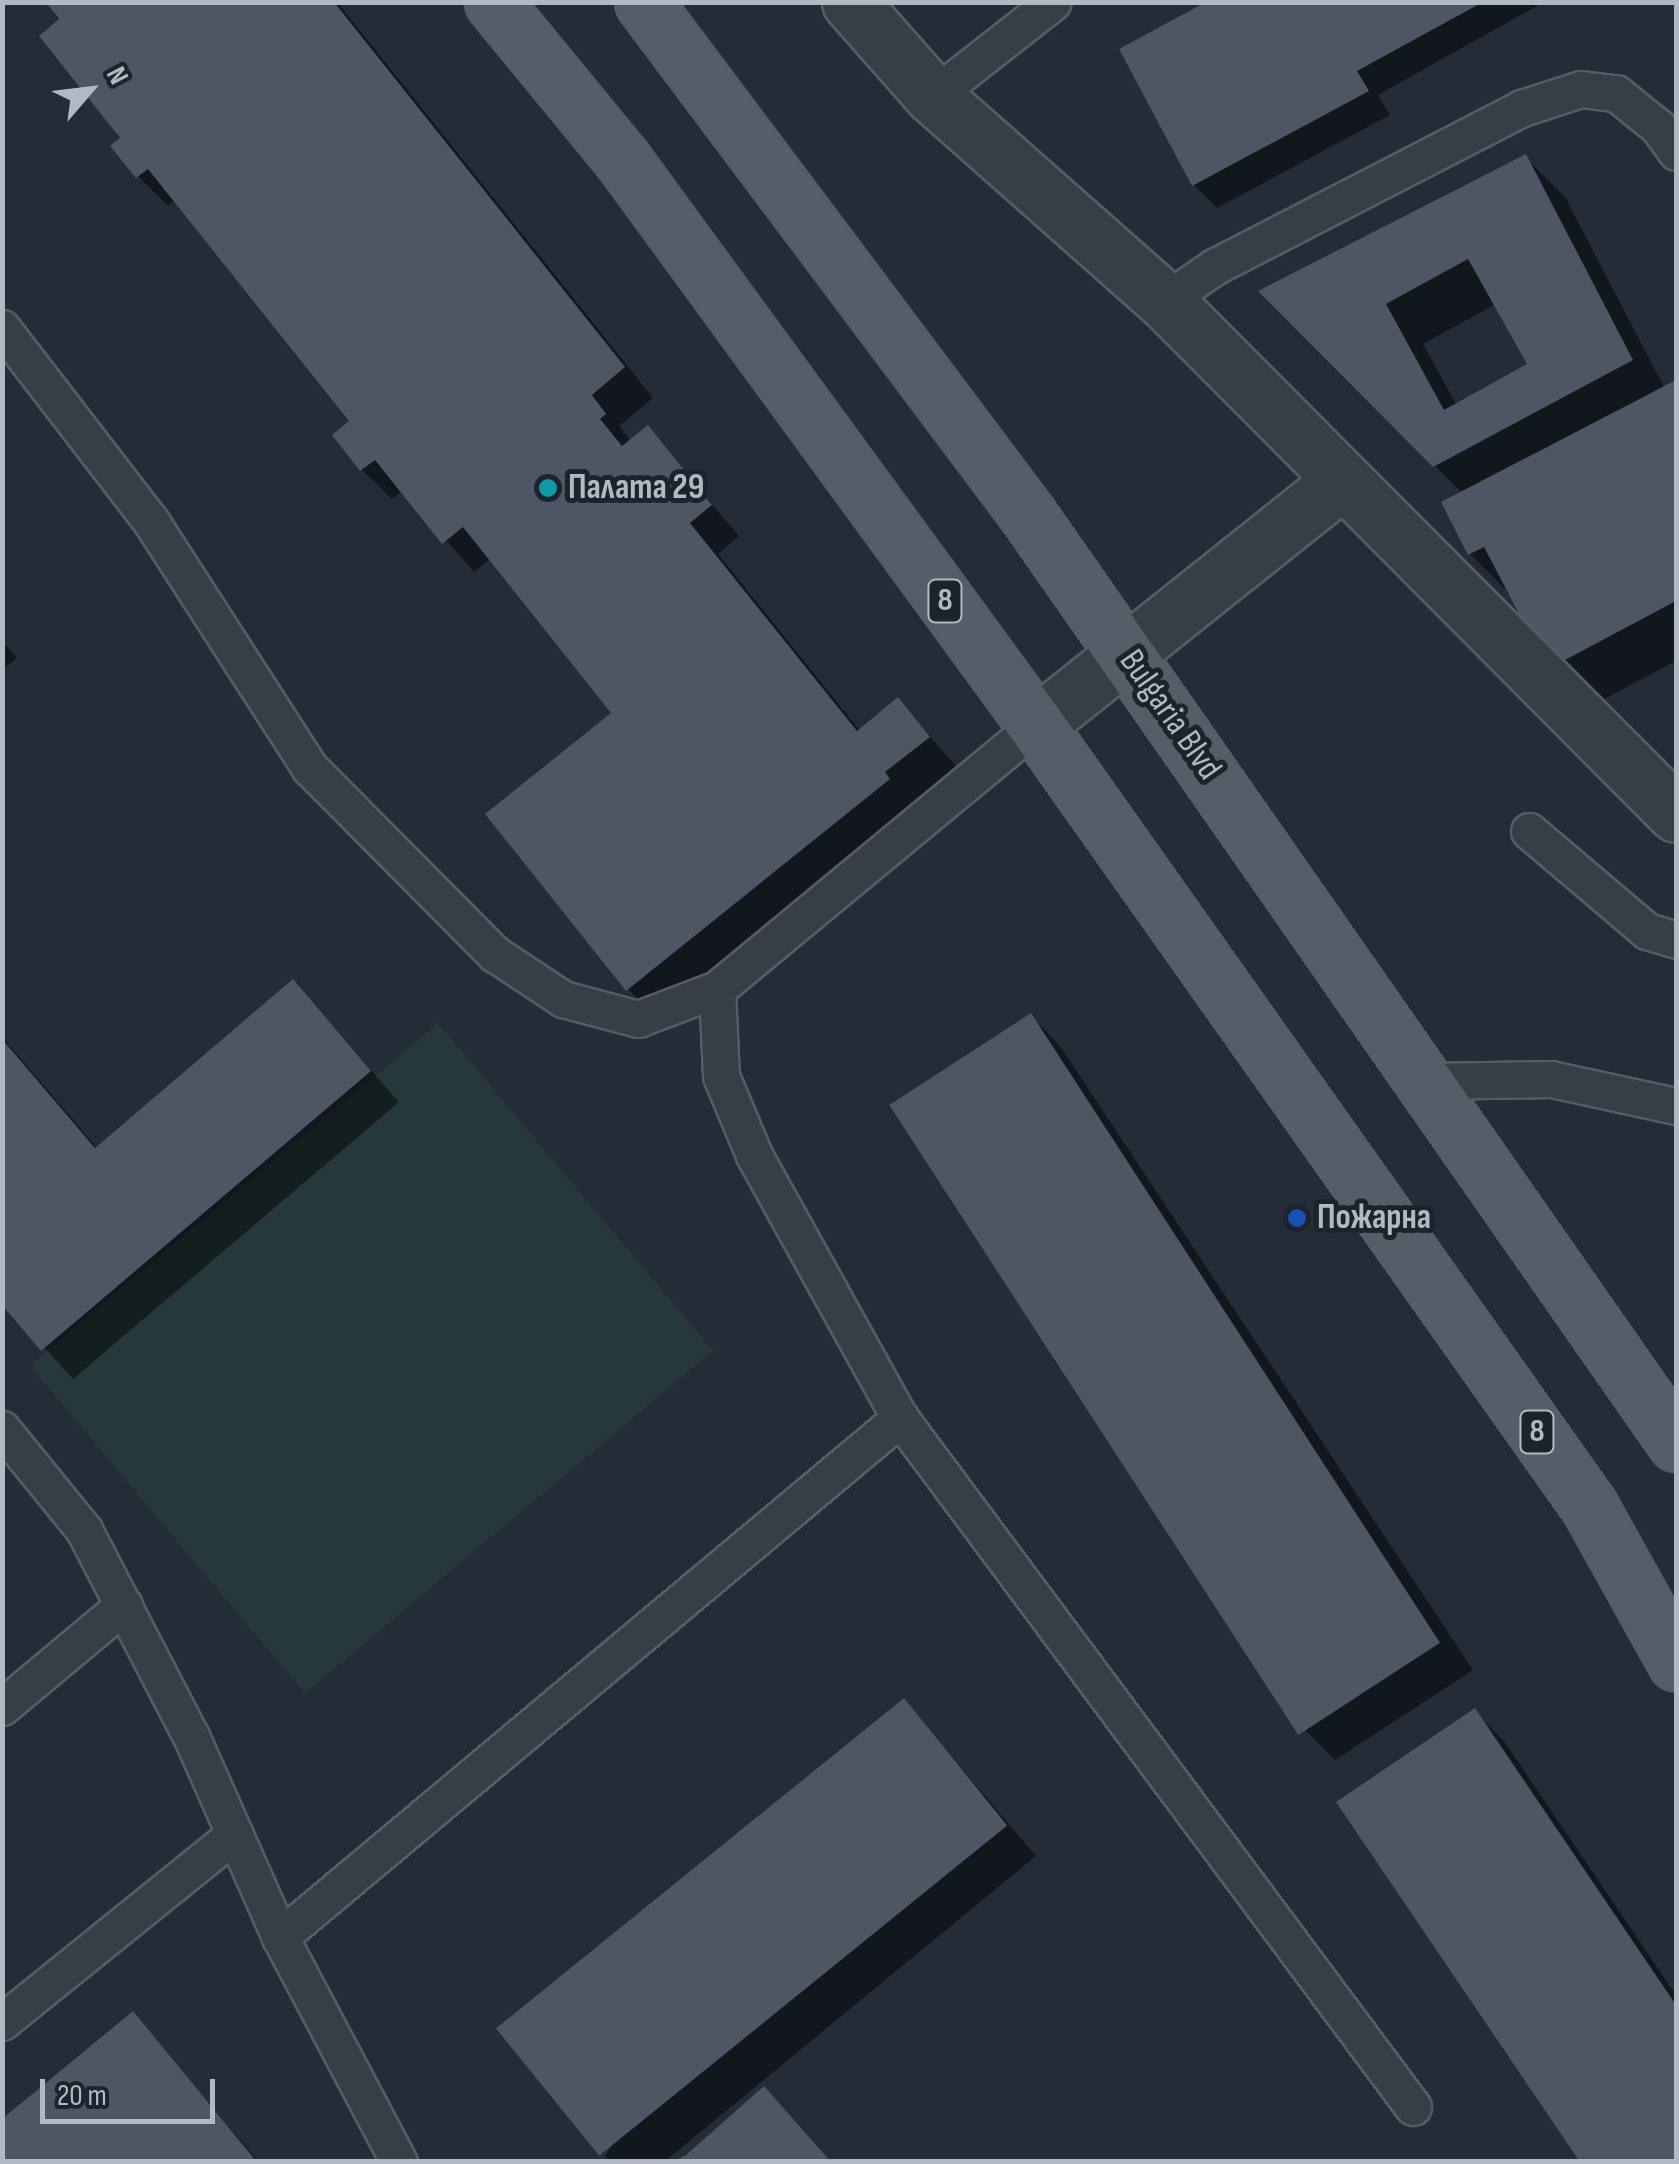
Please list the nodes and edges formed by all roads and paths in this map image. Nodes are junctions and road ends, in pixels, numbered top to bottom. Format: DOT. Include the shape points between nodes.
graph roads {
  1 [pos="493,2"];
  2 [pos="643,2"];
  3 [pos="850,2"];
  4 [pos="1053,2"];
  5 [pos="933,96"];
  6 [pos="1676,152"];
  7 [pos="1165,301"];
  8 [pos="2,328"];
  9 [pos="1340,482"];
  10 [pos="1125,651"];
  11 [pos="1036,725"];
  12 [pos="1676,814"];
  13 [pos="1529,831"];
  14 [pos="1676,940"];
  15 [pos="718,989"];
  16 [pos="1426,1081"];
  17 [pos="1676,1106"];
  18 [pos="900,1418"];
  19 [pos="2,1429"];
  20 [pos="1676,1443"];
  21 [pos="124,1604"];
  22 [pos="1676,1662"];
  23 [pos="2,1707"];
  24 [pos="234,1834"];
  25 [pos="280,1938"];
  26 [pos="2,2022"];
  27 [pos="1414,2107"];
  28 [pos="399,2162"];
  1 -- 11 [label="main road, 8" via="622,159"];
  2 -- 10 [label="main road, Bulgaria Blvd"];
  3 -- 5 [label="street"];
  4 -- 5 [label="lane"];
  5 -- 7 [label="street"];
  6 -- 7 [label="lane" via="1658,126 1616,93 1580,88 1522,108 1214,267"];
  7 -- 9 [label="street"];
  8 -- 15 [label="lane" via="150,520 309,767 496,954 563,999 638,1019"];
  9 -- 10 [label="street"];
  9 -- 12 [label="street"];
  10 -- 11 [label="street"];
  10 -- 16 [label="main road, Bulgaria Blvd"];
  11 -- 15 [label="lane"];
  11 -- 22 [label="main road, 8" via="1589,1506"];
  13 -- 14 [label="lane" via="1646,931"];
  15 -- 18 [label="lane" via="721,1076 754,1155"];
  16 -- 17 [label="lane" via="1551,1080"];
  16 -- 20 [label="main road, Bulgaria Blvd"];
  18 -- 25 [label="lane"];
  18 -- 27 [label="lane"];
  19 -- 21 [label="lane" via="84,1530"];
  21 -- 23 [label="lane"];
  21 -- 24 [label="lane"];
  24 -- 25 [label="lane"];
  24 -- 26 [label="lane"];
  25 -- 28 [label="lane"];
}
